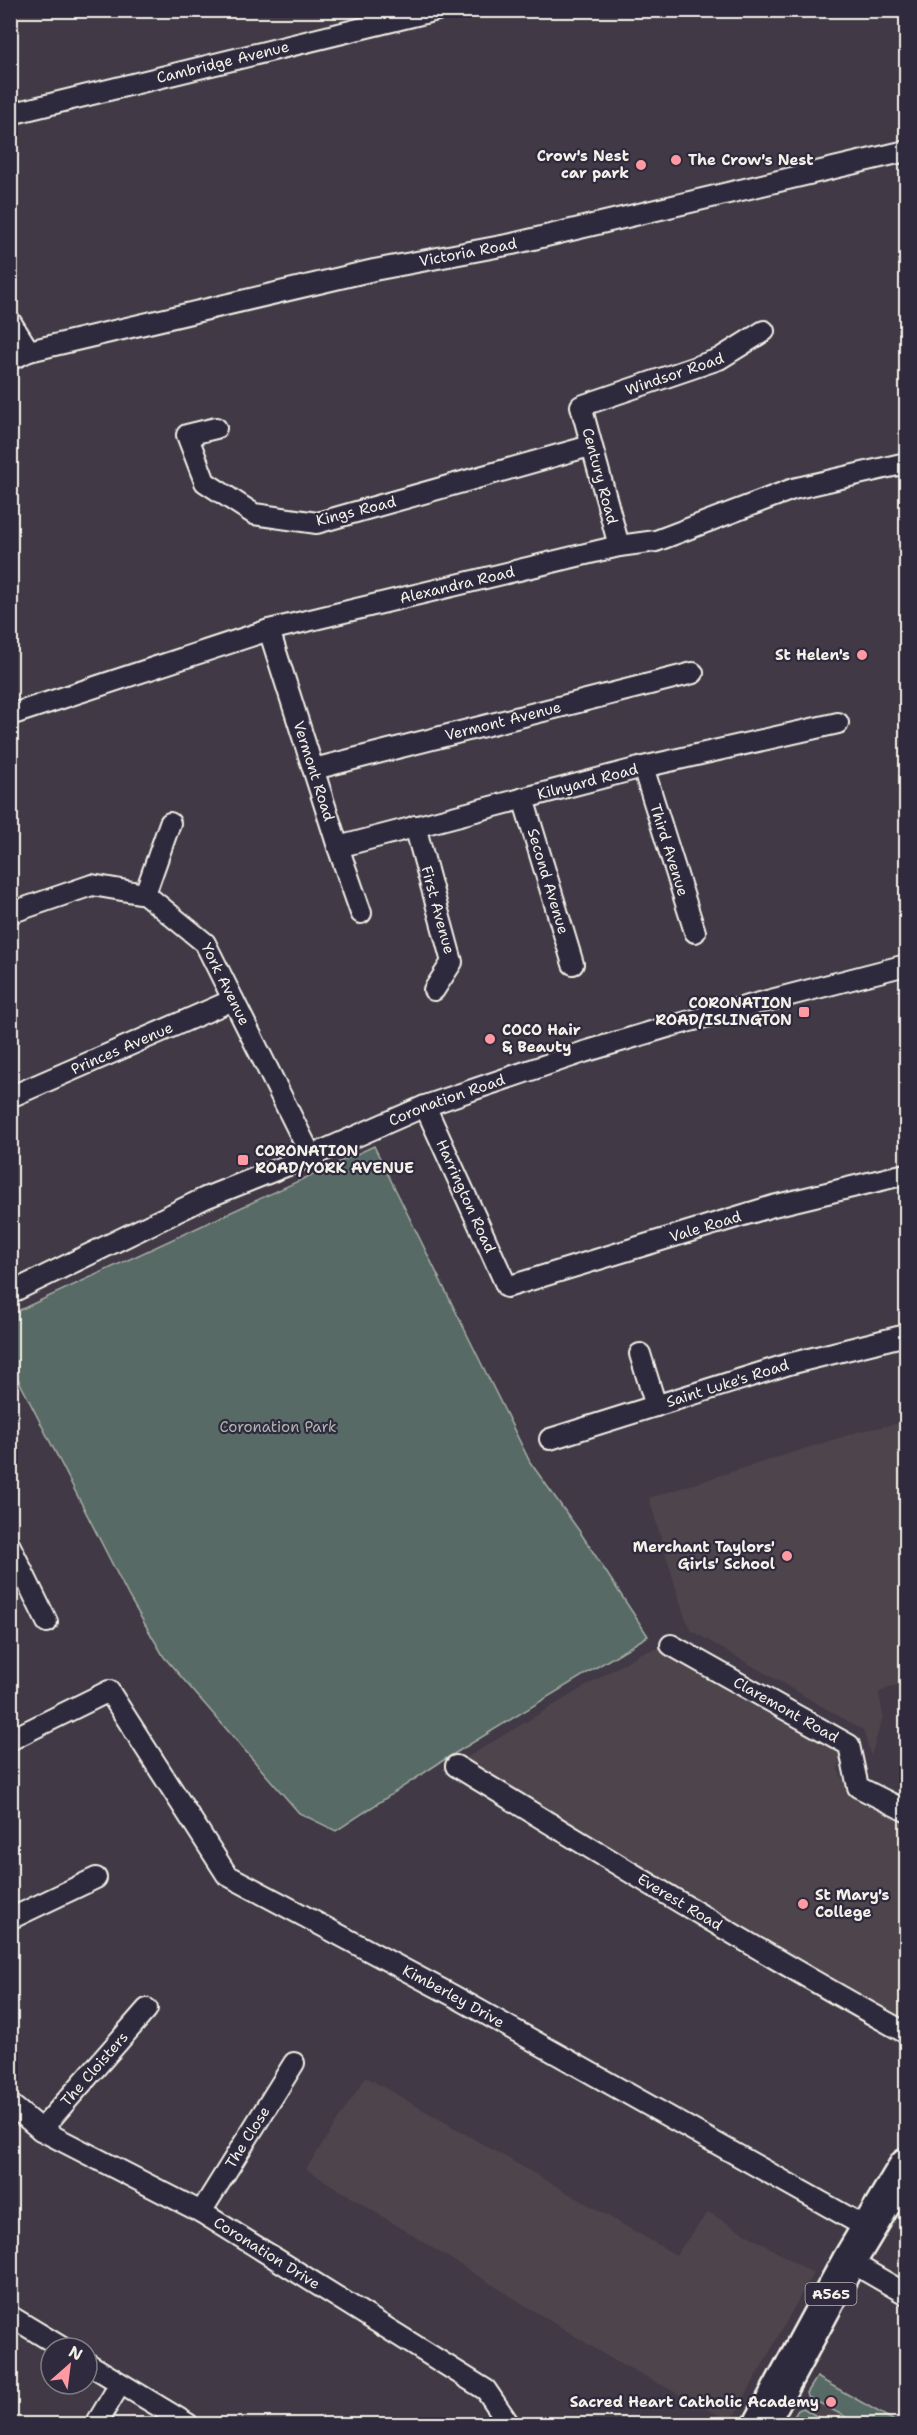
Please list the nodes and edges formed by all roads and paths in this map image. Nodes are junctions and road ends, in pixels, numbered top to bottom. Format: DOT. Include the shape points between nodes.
graph roads {
  1 [pos="436,10"];
  2 [pos="10,114"];
  3 [pos="906,151"];
  4 [pos="10,321"];
  5 [pos="764,331"];
  6 [pos="29,351"];
  7 [pos="10,360"];
  8 [pos="581,406"];
  9 [pos="216,428"];
  10 [pos="591,446"];
  11 [pos="902,464"];
  12 [pos="619,546"];
  13 [pos="269,630"];
  14 [pos="693,673"];
  15 [pos="10,715"];
  16 [pos="838,723"];
  17 [pos="644,767"];
  18 [pos="314,769"];
  19 [pos="524,798"];
  20 [pos="170,823"];
  21 [pos="415,826"];
  22 [pos="338,848"];
  23 [pos="145,894"];
  24 [pos="10,913"];
  25 [pos="361,913"];
  26 [pos="695,932"];
  27 [pos="573,964"];
  28 [pos="906,965"];
  29 [pos="434,990"];
  30 [pos="233,1000"];
  31 [pos="10,1097"];
  32 [pos="425,1106"];
  33 [pos="311,1156"];
  34 [pos="906,1174"];
  35 [pos="507,1287"];
  36 [pos="10,1293"];
  37 [pos="906,1335"];
  38 [pos="640,1354"];
  39 [pos="656,1406"];
  40 [pos="550,1439"];
  41 [pos="10,1546"];
  42 [pos="47,1622"];
  43 [pos="670,1645"];
  44 [pos="10,1740"];
  45 [pos="456,1766"];
  46 [pos="906,1811"];
  47 [pos="96,1878"];
  48 [pos="10,1919"];
  49 [pos="147,2009"];
  50 [pos="906,2033"];
  51 [pos="294,2063"];
  52 [pos="10,2104"];
  53 [pos="40,2130"];
  54 [pos="906,2166"];
  55 [pos="201,2212"];
  56 [pos="869,2229"];
  57 [pos="849,2261"];
  58 [pos="906,2294"];
  59 [pos="10,2316"];
  60 [pos="43,2336"];
  61 [pos="99,2371"];
  62 [pos="120,2384"];
  63 [pos="96,2424"];
  64 [pos="188,2424"];
  65 [pos="509,2424"];
  66 [pos="761,2424"];
  1 -- 2 [label="street, Cambridge Avenue"];
  3 -- 6 [label="street, Victoria Road" via="513,244 374,270"];
  4 -- 6 [label="street"];
  5 -- 8 [label="street, Windsor Road" via="720,359"];
  6 -- 7 [label="street, Victoria Road"];
  8 -- 10 [label="street, Century Road"];
  9 -- 10 [label="street, Kings Road" via="187,435 204,482 254,514 317,523"];
  10 -- 12 [label="street, Century Road"];
  11 -- 12 [label="street, Alexandra Road" via="793,489 656,541"];
  12 -- 13 [label="street, Alexandra Road"];
  13 -- 15 [label="street, Alexandra Road"];
  13 -- 18 [label="street, Vermont Road"];
  14 -- 18 [label="street, Vermont Avenue"];
  16 -- 17 [label="street, Kilnyard Road"];
  17 -- 19 [label="street, Kilnyard Road"];
  17 -- 26 [label="street, Third Avenue"];
  18 -- 22 [label="street, Vermont Road"];
  19 -- 21 [label="street, Kilnyard Road"];
  19 -- 27 [label="street, Second Avenue"];
  20 -- 23 [label="street"];
  21 -- 22 [label="street, Kilnyard Road"];
  21 -- 29 [label="street, First Avenue" via="452,962"];
  22 -- 25 [label="street, Vermont Road"];
  23 -- 24 [label="street, York Avenue" via="92,885"];
  23 -- 30 [label="street, York Avenue" via="205,943"];
  28 -- 32 [label="street, Coronation Road" via="671,1026"];
  30 -- 31 [label="street, Princes Avenue"];
  30 -- 33 [label="street, York Avenue"];
  32 -- 33 [label="street, Coronation Road"];
  32 -- 35 [label="street, Harrington Road"];
  33 -- 36 [label="street, Coronation Road" via="205,1198"];
  34 -- 35 [label="street, Vale Road" via="773,1206"];
  37 -- 39 [label="street, Saint Luke's Road" via="789,1364"];
  38 -- 39 [label="street"];
  39 -- 40 [label="street, Saint Luke's Road"];
  41 -- 42 [label="street"];
  43 -- 46 [label="street, Claremont Road" via="849,1745 858,1787"];
  44 -- 56 [label="street, Kimberley Drive" via="109,1691 227,1875 452,1995"];
  45 -- 50 [label="street, Everest Road" via="678,1902"];
  47 -- 48 [label="street"];
  49 -- 53 [label="street, The Cloisters"];
  51 -- 55 [label="street, The Close"];
  52 -- 53 [label="street, Coronation Drive"];
  53 -- 55 [label="street, Coronation Drive"];
  54 -- 56 [label="highway, A565"];
  55 -- 65 [label="street, Coronation Drive" via="486,2390"];
  56 -- 57 [label="highway, A565"];
  57 -- 58 [label="street"];
  57 -- 66 [label="highway, A565"];
  59 -- 60 [label="street"];
  61 -- 62 [label="street"];
  62 -- 63 [label="street"];
  62 -- 64 [label="street"];
}
